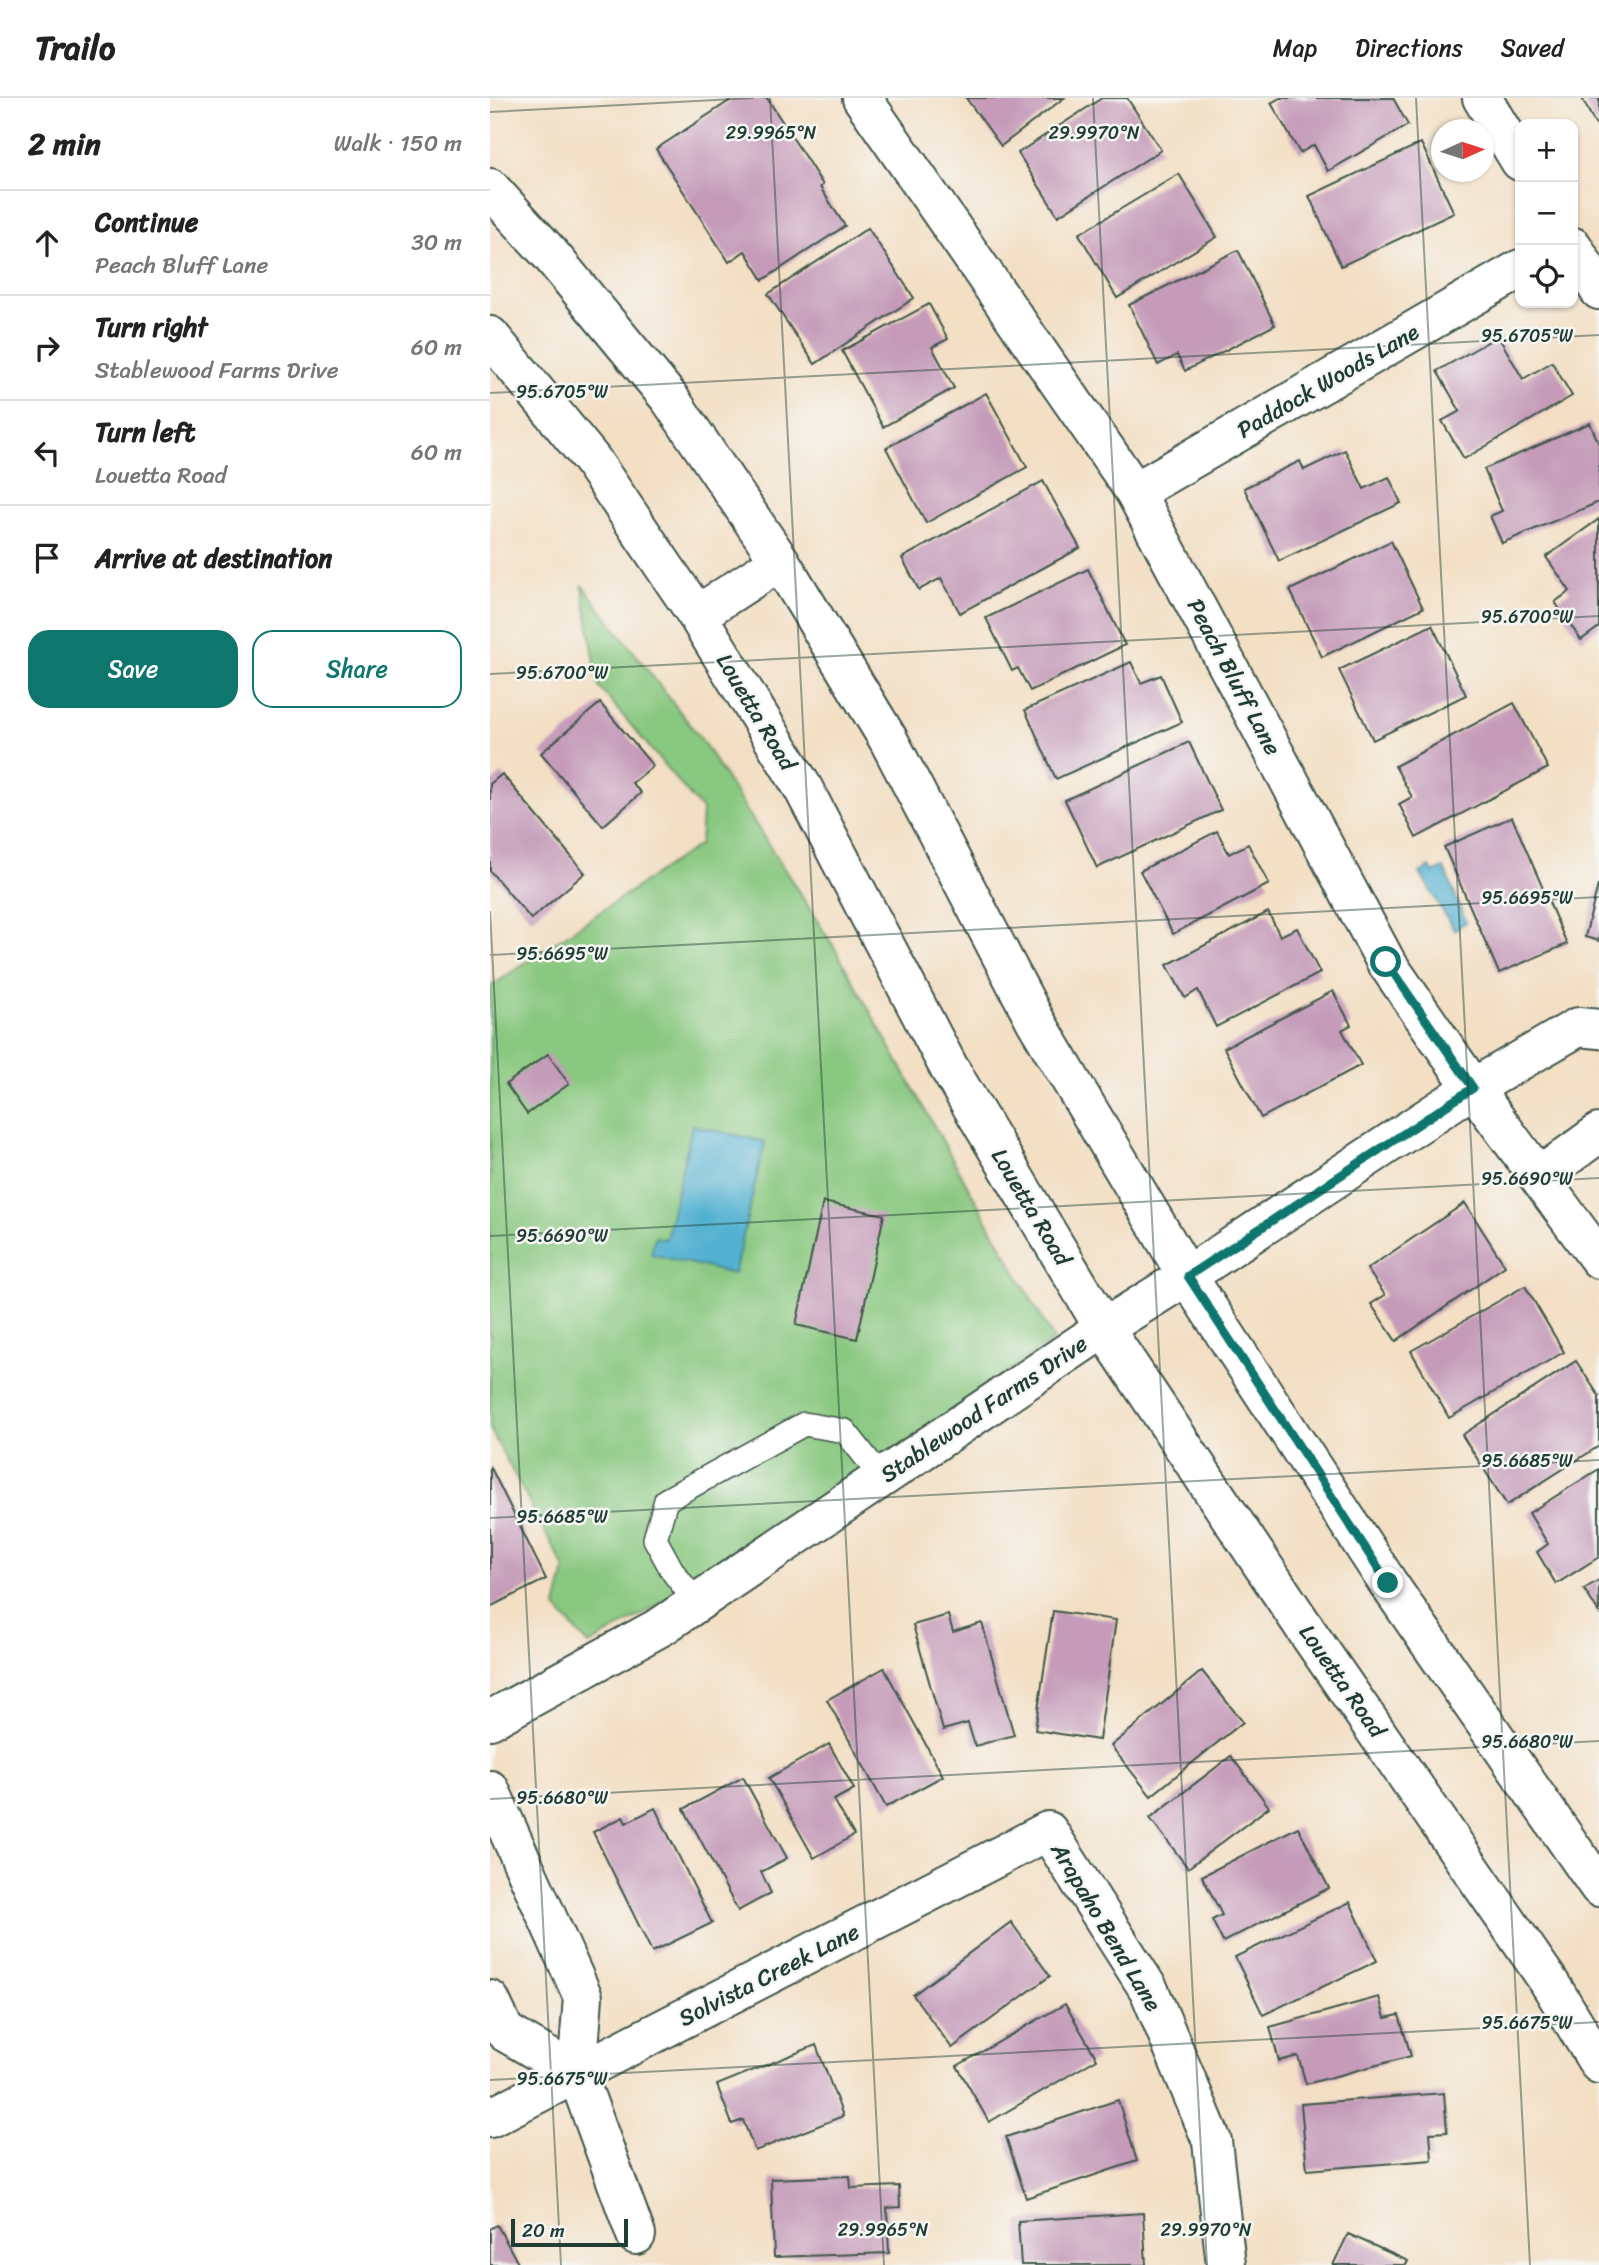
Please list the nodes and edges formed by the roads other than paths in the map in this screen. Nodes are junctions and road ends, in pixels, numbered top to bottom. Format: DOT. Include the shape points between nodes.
graph roads {
  1 [pos="862,98"];
  2 [pos="1482,98"];
  3 [pos="1515,153"];
  4 [pos="490,188"];
  5 [pos="1578,255"];
  6 [pos="1515,272"];
  7 [pos="1599,290"];
  8 [pos="490,336"];
  9 [pos="1135,492"];
  10 [pos="780,561"];
  11 [pos="697,615"];
  12 [pos="1599,1029"];
  13 [pos="1473,1088"];
  14 [pos="1599,1133"];
  15 [pos="1540,1176"];
  16 [pos="1599,1259"];
  17 [pos="1188,1276"];
  18 [pos="1104,1328"];
  19 [pos="881,1478"];
  20 [pos="696,1602"];
  21 [pos="490,1720"];
  22 [pos="490,1790"];
  23 [pos="1048,1831"];
  24 [pos="1599,1887"];
  25 [pos="490,2000"];
  26 [pos="1599,2064"];
  27 [pos="577,2074"];
  28 [pos="490,2118"];
  29 [pos="636,2235"];
  30 [pos="1226,2265"];
  1 -- 9 [label="street, Peach Bluff Lane"];
  2 -- 3 [label="street"];
  4 -- 10 [label="street" via="670,399"];
  5 -- 7 [label="street"];
  6 -- 9 [label="street, Paddock Woods Lane"];
  8 -- 11 [label="street, Louetta Road" via="591,458"];
  9 -- 13 [label="street, Peach Bluff Lane" via="1386,962"];
  10 -- 11 [label="street"];
  10 -- 17 [label="street" via="888,739 1035,1020"];
  11 -- 18 [label="street, Louetta Road" via="803,788 948,1068"];
  12 -- 13 [label="street, Stablewood Farms Drive" via="1578,1027"];
  13 -- 15 [label="street, Peach Bluff Lane"];
  13 -- 17 [label="street, Stablewood Farms Drive"];
  14 -- 15 [label="street"];
  15 -- 16 [label="street, Peach Bluff Lane"];
  17 -- 18 [label="street, Stablewood Farms Drive"];
  17 -- 24 [label="street" via="1388,1583"];
  18 -- 19 [label="street, Stablewood Farms Drive"];
  18 -- 26 [label="street, Louetta Road" via="1534,1960"];
  19 -- 20 [label="street, Stablewood Farms Drive"];
  19 -- 20 [label="lane" via="845,1431 804,1424 666,1500 655,1539"];
  20 -- 21 [label="street, Stablewood Farms Drive" via="662,1626"];
  22 -- 27 [label="street" via="583,1997"];
  23 -- 27 [label="street, Solvista Creek Lane"];
  23 -- 30 [label="street, Arapaho Bend Lane" via="1149,1990 1212,2141"];
  25 -- 27 [label="street" via="505,2032"];
  27 -- 28 [label="street, Solvista Creek Lane"];
  27 -- 29 [label="street"];
}
